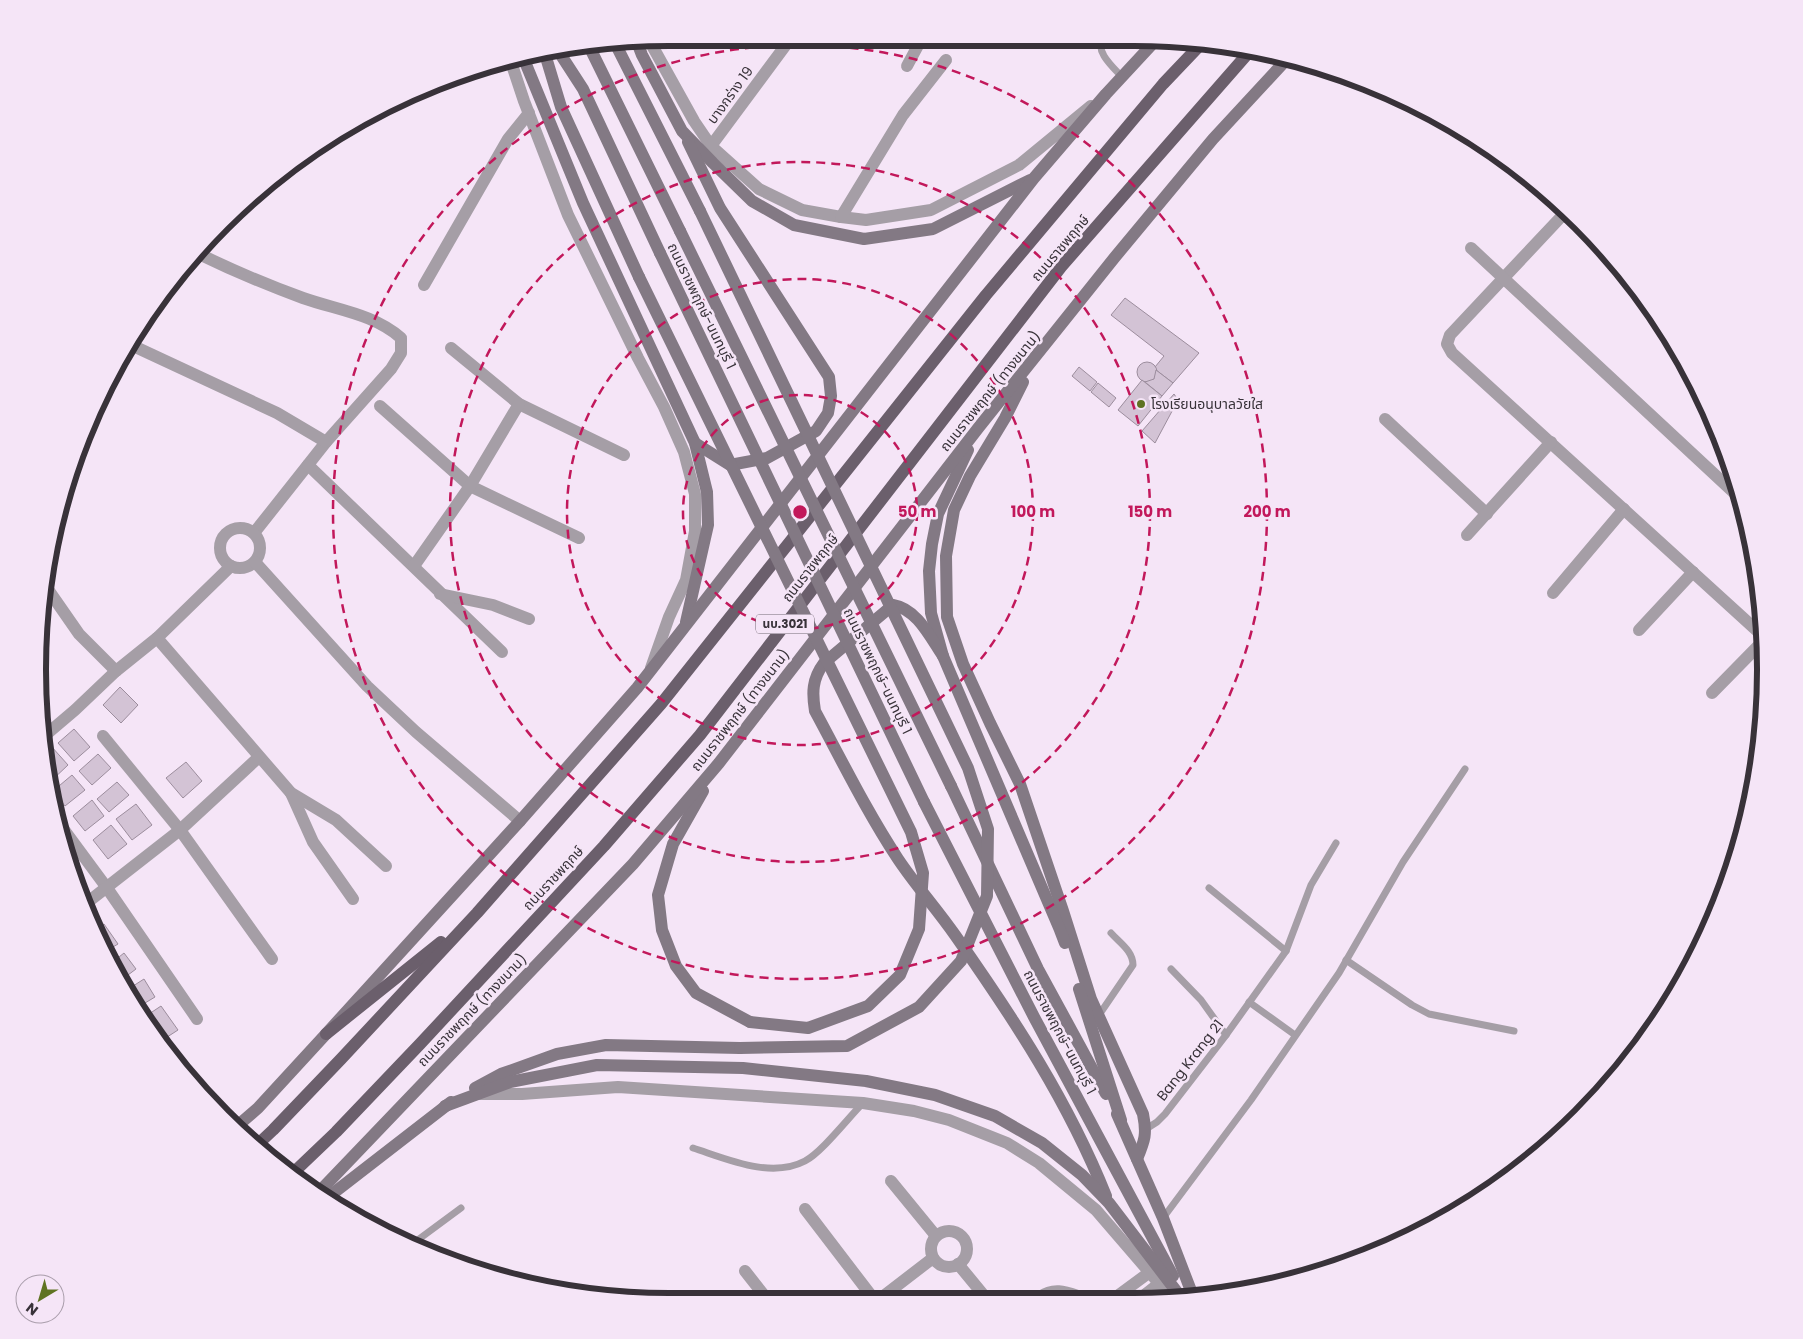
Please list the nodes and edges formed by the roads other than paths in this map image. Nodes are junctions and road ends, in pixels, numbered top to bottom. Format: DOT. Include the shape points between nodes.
graph roads {
  1 [pos="785,46"];
  2 [pos="918,46"];
  3 [pos="1101,46"];
  4 [pos="653,47"];
  5 [pos="1150,47"];
  6 [pos="639,48"];
  7 [pos="618,49"];
  8 [pos="1195,50"];
  9 [pos="592,52"];
  10 [pos="561,56"];
  11 [pos="1245,57"];
  12 [pos="545,59"];
  13 [pos="946,60"];
  14 [pos="525,63"];
  15 [pos="1282,64"];
  16 [pos="513,66"];
  17 [pos="907,66"];
  18 [pos="1122,77"];
  19 [pos="1106,94"];
  20 [pos="529,113"];
  21 [pos="682,131"];
  22 [pos="711,146"];
  23 [pos="1034,178"];
  24 [pos="841,217"];
  25 [pos="1562,217"];
  26 [pos="1471,248"];
  27 [pos="204,256"];
  28 [pos="1504,279"];
  29 [pos="424,285"];
  30 [pos="136,347"];
  31 [pos="451,348"];
  32 [pos="1033,361"];
  33 [pos="519,404"];
  34 [pos="380,406"];
  35 [pos="1385,420"];
  36 [pos="979,428"];
  37 [pos="326,442"];
  38 [pos="1551,442"];
  39 [pos="695,443"];
  40 [pos="624,455"];
  41 [pos="308,465"];
  42 [pos="470,486"];
  43 [pos="1730,489"];
  44 [pos="1624,509"];
  45 [pos="1487,514"];
  46 [pos="254,533"];
  47 [pos="1467,535"];
  48 [pos="579,538"];
  49 [pos="255,562"];
  50 [pos="231,566"];
  51 [pos="414,566"];
  52 [pos="1693,572"];
  53 [pos="1553,593"];
  54 [pos="51,594"];
  55 [pos="440,594"];
  56 [pos="529,619"];
  57 [pos="685,627"];
  58 [pos="1639,630"];
  59 [pos="1755,630"];
  60 [pos="157,638"];
  61 [pos="1756,647"];
  62 [pos="502,652"];
  63 [pos="943,656"];
  64 [pos="651,670"];
  65 [pos="116,671"];
  66 [pos="1712,693"];
  67 [pos="50,731"];
  68 [pos="104,736"];
  69 [pos="258,757"];
  70 [pos="719,763"];
  71 [pos="1465,770"];
  72 [pos="291,793"];
  73 [pos="520,821"];
  74 [pos="180,830"];
  75 [pos="68,836"];
  76 [pos="1336,843"];
  77 [pos="386,866"];
  78 [pos="107,888"];
  79 [pos="1209,888"];
  80 [pos="352,899"];
  81 [pos="91,900"];
  82 [pos="476,913"];
  83 [pos="1110,933"];
  84 [pos="1286,952"];
  85 [pos="272,959"];
  86 [pos="1346,960"];
  87 [pos="1172,969"];
  88 [pos="1250,1002"];
  89 [pos="1099,1015"];
  90 [pos="197,1019"];
  91 [pos="1514,1031"];
  92 [pos="326,1034"];
  93 [pos="1226,1035"];
  94 [pos="1295,1035"];
  95 [pos="476,1094"];
  96 [pos="863,1103"];
  97 [pos="444,1106"];
  98 [pos="1120,1120"];
  99 [pos="242,1122"];
  100 [pos="1146,1129"];
  101 [pos="262,1141"];
  102 [pos="693,1148"];
  103 [pos="1137,1159"];
  104 [pos="298,1170"];
  105 [pos="891,1181"];
  106 [pos="323,1188"];
  107 [pos="332,1194"];
  108 [pos="1109,1203"];
  109 [pos="461,1208"];
  110 [pos="805,1209"];
  111 [pos="1163,1218"];
  112 [pos="936,1236"];
  113 [pos="419,1239"];
  114 [pos="933,1258"];
  115 [pos="958,1264"];
  116 [pos="745,1271"];
  117 [pos="1150,1272"];
  118 [pos="1160,1283"];
  119 [pos="1190,1289"];
  120 [pos="1166,1291"];
  121 [pos="1178,1291"];
  122 [pos="1179,1291"];
  123 [pos="1148,1292"];
  124 [pos="762,1293"];
  125 [pos="869,1293"];
  126 [pos="888,1293"];
  127 [pos="982,1293"];
  128 [pos="1047,1293"];
  129 [pos="1069,1293"];
  130 [pos="1121,1293"];
  1 -- 22 [label="street, บางกร่าง 19"];
  2 -- 17 [label="street"];
  3 -- 18 [label="lane" via="1101,51"];
  4 -- 22 [label="street"];
  5 -- 18 [label="main road"];
  6 -- 21 [label="main road"];
  7 -- 97 [label="main road, bridge" via="700,210 968,768 988,830 987,896 961,961 919,1008 847,1046 606,1045 557,1054 501,1074"];
  8 -- 82 [label="main road, ถนนราชพฤกษ์ / นบ.3021" via="986,295 661,704"];
  9 -- 98 [label="main road, ถนนราชพฤกษ์-นนทบุรี 1, bridge" via="1038,968"];
  10 -- 122 [label="main road, ถนนราชพฤกษ์-นนทบุรี 1, bridge" via="583,90 924,802 1038,1026"];
  11 -- 104 [label="main road, ถนนราชพฤกษ์ / นบ.3021" via="1061,267 700,735 583,868 420,1044"];
  12 -- 70 [label="main road, bridge" via="561,107 639,277 911,832 923,873 919,929 900,975 868,1006 808,1028 750,1022 696,993 676,966 662,930 658,895 673,844"];
  13 -- 24 [label="street" via="903,116"];
  14 -- 39 [label="main road" via="583,203"];
  15 -- 32 [label="main road, ถนนราชพฤกษ์ (ทางขนาน) / นบ.3021" via="1213,139"];
  16 -- 20 [label="street"];
  18 -- 19 [label="main road"];
  19 -- 23 [label="main road"];
  19 -- 24 [label="street" via="1019,165 931,210 866,220"];
  20 -- 29 [label="street" via="508,139"];
  20 -- 64 [label="street" via="568,215 684,452 694,494 695,530 686,580 668,617"];
  21 -- 23 [label="main road" via="752,201 794,225 864,239 933,229"];
  21 -- 39 [label="main road" via="720,208 829,377 831,396 828,413 816,431 767,458 730,465"];
  22 -- 24 [label="street" via="759,189 802,210"];
  23 -- 57 [label="main road"];
  25 -- 28 [label="street"];
  26 -- 28 [label="street"];
  27 -- 37 [label="street" via="303,298 372,319 401,338 401,353 391,369"];
  28 -- 38 [label="street" via="1450,335 1447,344 1452,353"];
  28 -- 43 [label="street"];
  30 -- 37 [label="street" via="277,413"];
  31 -- 33 [label="street"];
  32 -- 36 [label="main road, ถนนราชพฤกษ์ (ทางขนาน) / นบ.3021"];
  32 -- 89 [label="main road" via="954,510 946,556 946,616 963,664 1020,784"];
  33 -- 40 [label="street"];
  33 -- 42 [label="street"];
  34 -- 42 [label="street"];
  35 -- 45 [label="street"];
  36 -- 63 [label="main road" via="938,514 932,544 930,613"];
  36 -- 70 [label="main road, ถนนราชพฤกษ์ (ทางขนาน) / นบ.3021"];
  37 -- 41 [label="street"];
  38 -- 44 [label="street"];
  38 -- 45 [label="street"];
  39 -- 57 [label="main road" via="707,492 708,525"];
  41 -- 46 [label="street"];
  41 -- 51 [label="street"];
  42 -- 48 [label="street"];
  42 -- 51 [label="street"];
  44 -- 52 [label="street"];
  44 -- 53 [label="street"];
  45 -- 47 [label="street"];
  46 -- 49 [label="street" via="260,542 260,553"];
  46 -- 50 [label="street" via="244,528 232,529 223,536 219,547 222,558"];
  49 -- 50 [label="street" via="248,567"];
  49 -- 73 [label="street" via="367,686"];
  50 -- 60 [label="street"];
  51 -- 55 [label="street"];
  52 -- 58 [label="street"];
  52 -- 59 [label="street"];
  54 -- 65 [label="street" via="79,634"];
  55 -- 56 [label="street" via="493,605"];
  55 -- 62 [label="street"];
  57 -- 64 [label="main road"];
  60 -- 65 [label="street"];
  60 -- 69 [label="street"];
  61 -- 66 [label="street"];
  63 -- 98 [label="main road" via="1060,930"];
  63 -- 108 [label="main road" via="912,614 902,606 893,605 821,667 814,682 815,711 892,849 1014,1021 1058,1093"];
  64 -- 73 [label="main road"];
  65 -- 67 [label="street"];
  68 -- 74 [label="street"];
  69 -- 72 [label="street"];
  69 -- 74 [label="street"];
  70 -- 106 [label="main road, ถนนราชพฤกษ์ (ทางขนาน) / นบ.3021" via="633,864"];
  71 -- 86 [label="lane" via="1403,862"];
  72 -- 77 [label="street" via="336,820"];
  72 -- 80 [label="street" via="313,842"];
  73 -- 92 [label="main road"];
  74 -- 78 [label="street"];
  74 -- 85 [label="street"];
  75 -- 78 [label="street"];
  76 -- 84 [label="lane, Bang Krang 21" via="1311,885"];
  78 -- 81 [label="street"];
  78 -- 90 [label="street"];
  79 -- 84 [label="lane"];
  82 -- 92 [label="main road"];
  82 -- 101 [label="main road, ถนนราชพฤกษ์ / นบ.3021"];
  83 -- 89 [label="lane" via="1133,958 1132,965"];
  84 -- 88 [label="lane, Bang Krang 21"];
  86 -- 91 [label="lane" via="1429,1014"];
  86 -- 94 [label="lane"];
  87 -- 93 [label="lane" via="1201,1000"];
  88 -- 93 [label="lane, Bang Krang 21"];
  88 -- 94 [label="lane"];
  89 -- 100 [label="main road" via="1143,1114"];
  92 -- 99 [label="main road"];
  93 -- 100 [label="lane, Bang Krang 21" via="1165,1114"];
  94 -- 111 [label="lane"];
  95 -- 96 [label="street" via="618,1087"];
  95 -- 97 [label="main road"];
  95 -- 108 [label="main road" via="510,1082 598,1065 743,1068 866,1081 935,1095 995,1116 1042,1143 1082,1175"];
  96 -- 102 [label="lane" via="817,1152 806,1161 788,1168 772,1169 741,1163"];
  96 -- 117 [label="street" via="948,1120 1007,1143 1039,1163 1096,1210"];
  97 -- 107 [label="main road"];
  98 -- 103 [label="main road, ถนนราชพฤกษ์-นนทบุรี 1"];
  100 -- 103 [label="main road" via="1146,1138"];
  103 -- 111 [label="main road, ถนนราชพฤกษ์-นนทบุรี 1"];
  105 -- 112 [label="street"];
  108 -- 121 [label="main road"];
  109 -- 113 [label="lane"];
  110 -- 125 [label="street"];
  111 -- 119 [label="main road, ถนนราชพฤกษ์-นนทบุรี 1"];
  112 -- 114 [label="street" via="931,1246"];
  112 -- 115 [label="street" via="952,1231 963,1238 966,1255"];
  114 -- 115 [label="street" via="942,1266"];
  114 -- 126 [label="street"];
  115 -- 127 [label="street"];
  116 -- 124 [label="street"];
  117 -- 118 [label="street"];
  117 -- 130 [label="street"];
  118 -- 120 [label="street"];
  118 -- 123 [label="street"];
  128 -- 129 [label="street"];
}
